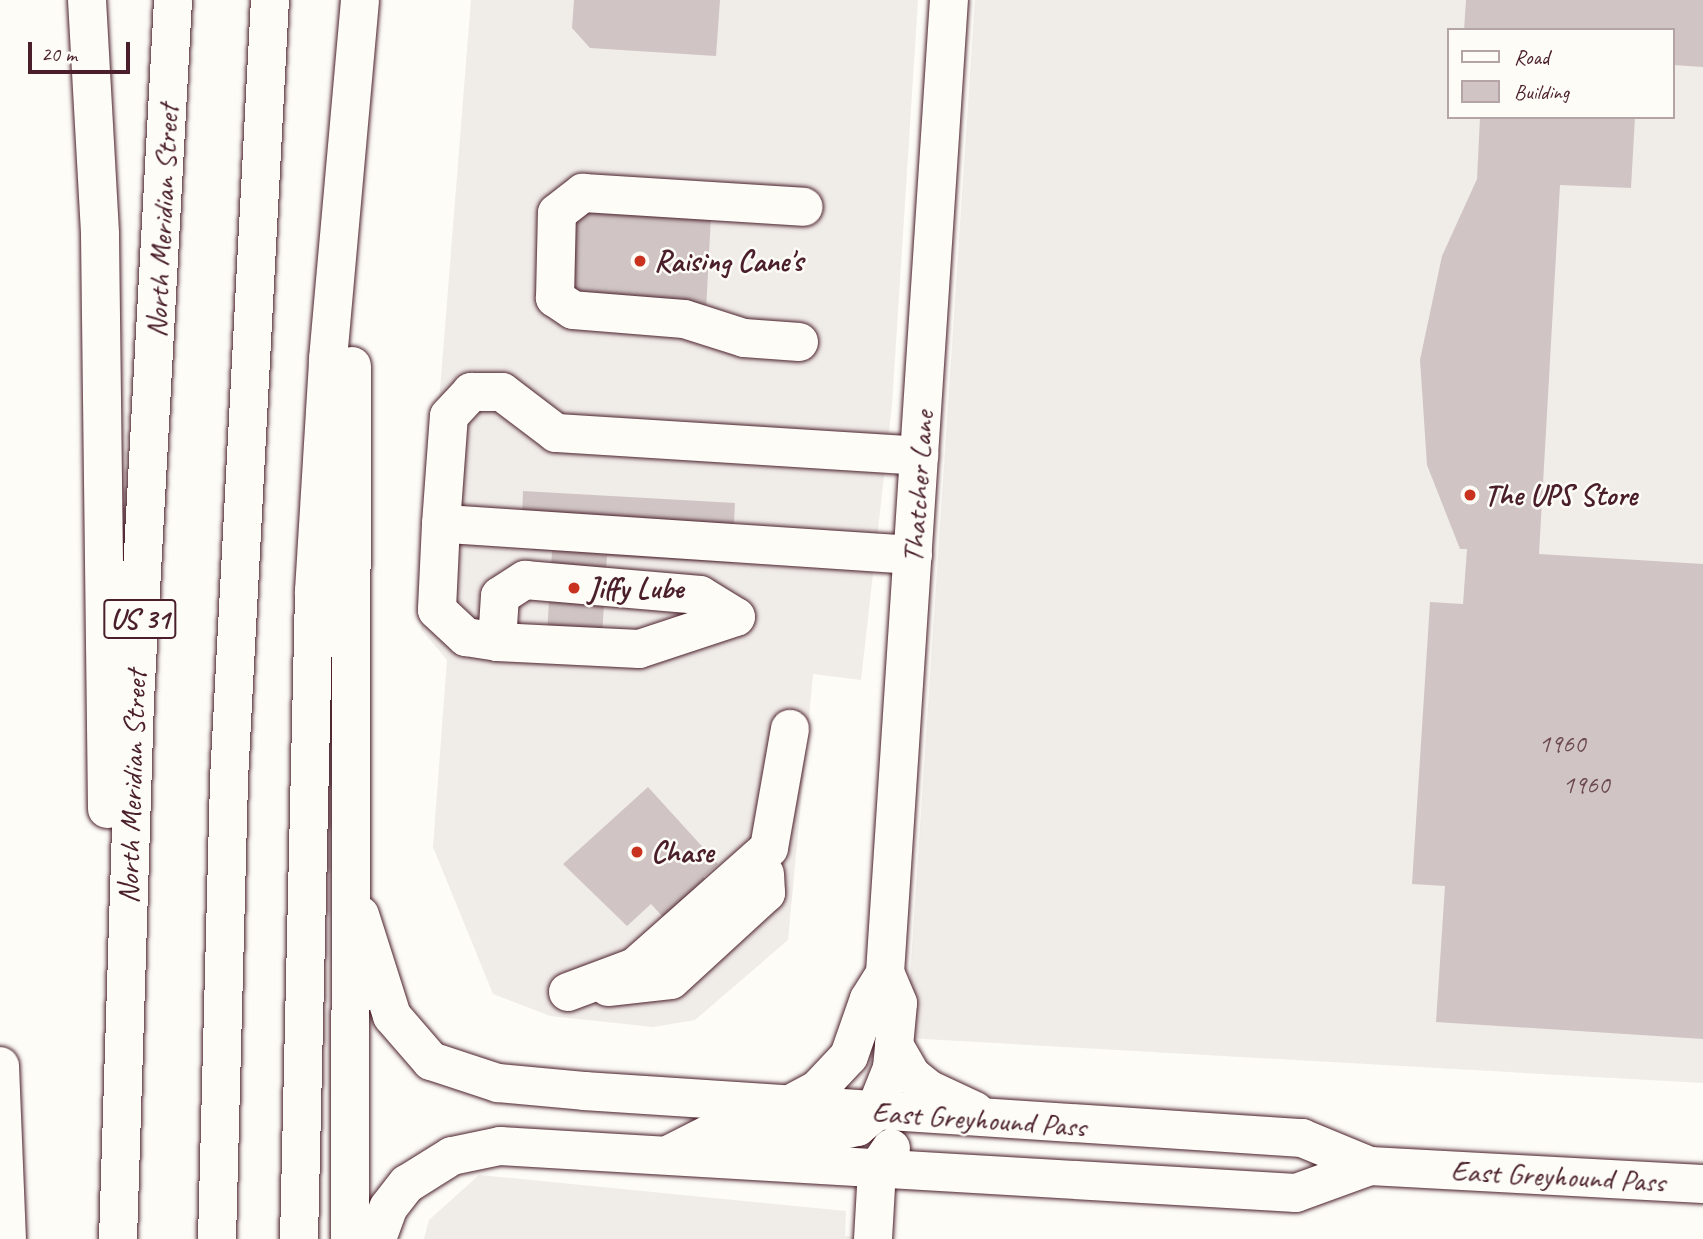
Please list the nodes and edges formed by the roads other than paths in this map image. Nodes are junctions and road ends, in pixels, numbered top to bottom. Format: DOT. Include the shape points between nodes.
graph roads {
  1 [pos="87,0"];
  2 [pos="173,0"];
  3 [pos="270,0"];
  4 [pos="360,0"];
  5 [pos="949,0"];
  6 [pos="354,103"];
  7 [pos="804,206"];
  8 [pos="799,342"];
  9 [pos="919,456"];
  10 [pos="441,524"];
  11 [pos="913,555"];
  12 [pos="497,642"];
  13 [pos="790,729"];
  14 [pos="768,861"];
  15 [pos="348,879"];
  16 [pos="886,973"];
  17 [pos="894,1045"];
  18 [pos="0,1066"];
  19 [pos="794,1102"];
  20 [pos="874,1113"];
  21 [pos="988,1121"];
  22 [pos="1074,1127"];
  23 [pos="668,1155"];
  24 [pos="1370,1166"];
  25 [pos="877,1169"];
  26 [pos="1703,1184"];
  27 [pos="0,1216"];
  28 [pos="5,1239"];
  29 [pos="117,1239"];
  30 [pos="217,1239"];
  31 [pos="299,1239"];
  32 [pos="350,1239"];
  33 [pos="377,1239"];
  34 [pos="873,1239"];
  1 -- 29 [label="main road" via="100,235"];
  2 -- 29 [label="main road, North Meridian Street / US 31" via="135,700"];
  3 -- 30 [label="main road" via="229,779"];
  4 -- 6 [label="main road"];
  5 -- 9 [label="main road, Thatcher Lane"];
  6 -- 15 [label="main road"];
  6 -- 31 [label="main road" via="328,359 314,591"];
  7 -- 8 [label="main road" via="583,193 558,214 555,298 573,310 684,318 744,338"];
  9 -- 10 [label="main road" via="556,433 502,392 471,393 449,416"];
  9 -- 11 [label="main road, Thatcher Lane"];
  10 -- 11 [label="main road"];
  10 -- 12 [label="main road" via="437,610 466,637"];
  11 -- 16 [label="main road, Thatcher Lane"];
  12 -- 12 [label="main road" via="639,649 736,617 700,595 524,580 500,596"];
  13 -- 14 [label="main road"];
  14 -- 14 [label="main road" via="622,955 568,992 671,980"];
  15 -- 19 [label="main road, East Greyhound Pass" via="391,1016 415,1047 469,1077 584,1091"];
  15 -- 32 [label="main road"];
  16 -- 17 [label="main road, Thatcher Lane" via="898,1003"];
  16 -- 19 [label="main road, Thatcher Lane" via="869,999 849,1056 818,1089"];
  17 -- 20 [label="main road, Thatcher Lane" via="888,1085"];
  17 -- 21 [label="main road" via="928,1089 965,1102"];
  18 -- 28 [label="main road"];
  19 -- 20 [label="main road, East Greyhound Pass"];
  20 -- 21 [label="main road, East Greyhound Pass"];
  20 -- 23 [label="main road" via="856,1127 834,1132 723,1127"];
  21 -- 22 [label="main road, East Greyhound Pass"];
  22 -- 24 [label="main road, East Greyhound Pass" via="1302,1138"];
  22 -- 25 [label="main road" via="1023,1146 904,1141 891,1148"];
  23 -- 25 [label="main road, East Greyhound Pass"];
  23 -- 33 [label="main road, East Greyhound Pass" via="500,1146 452,1156 407,1184 388,1208"];
  24 -- 25 [label="main road, East Greyhound Pass" via="1296,1193"];
  24 -- 26 [label="main road, East Greyhound Pass"];
  25 -- 34 [label="main road"];
  27 -- 28 [label="main road"];
}
